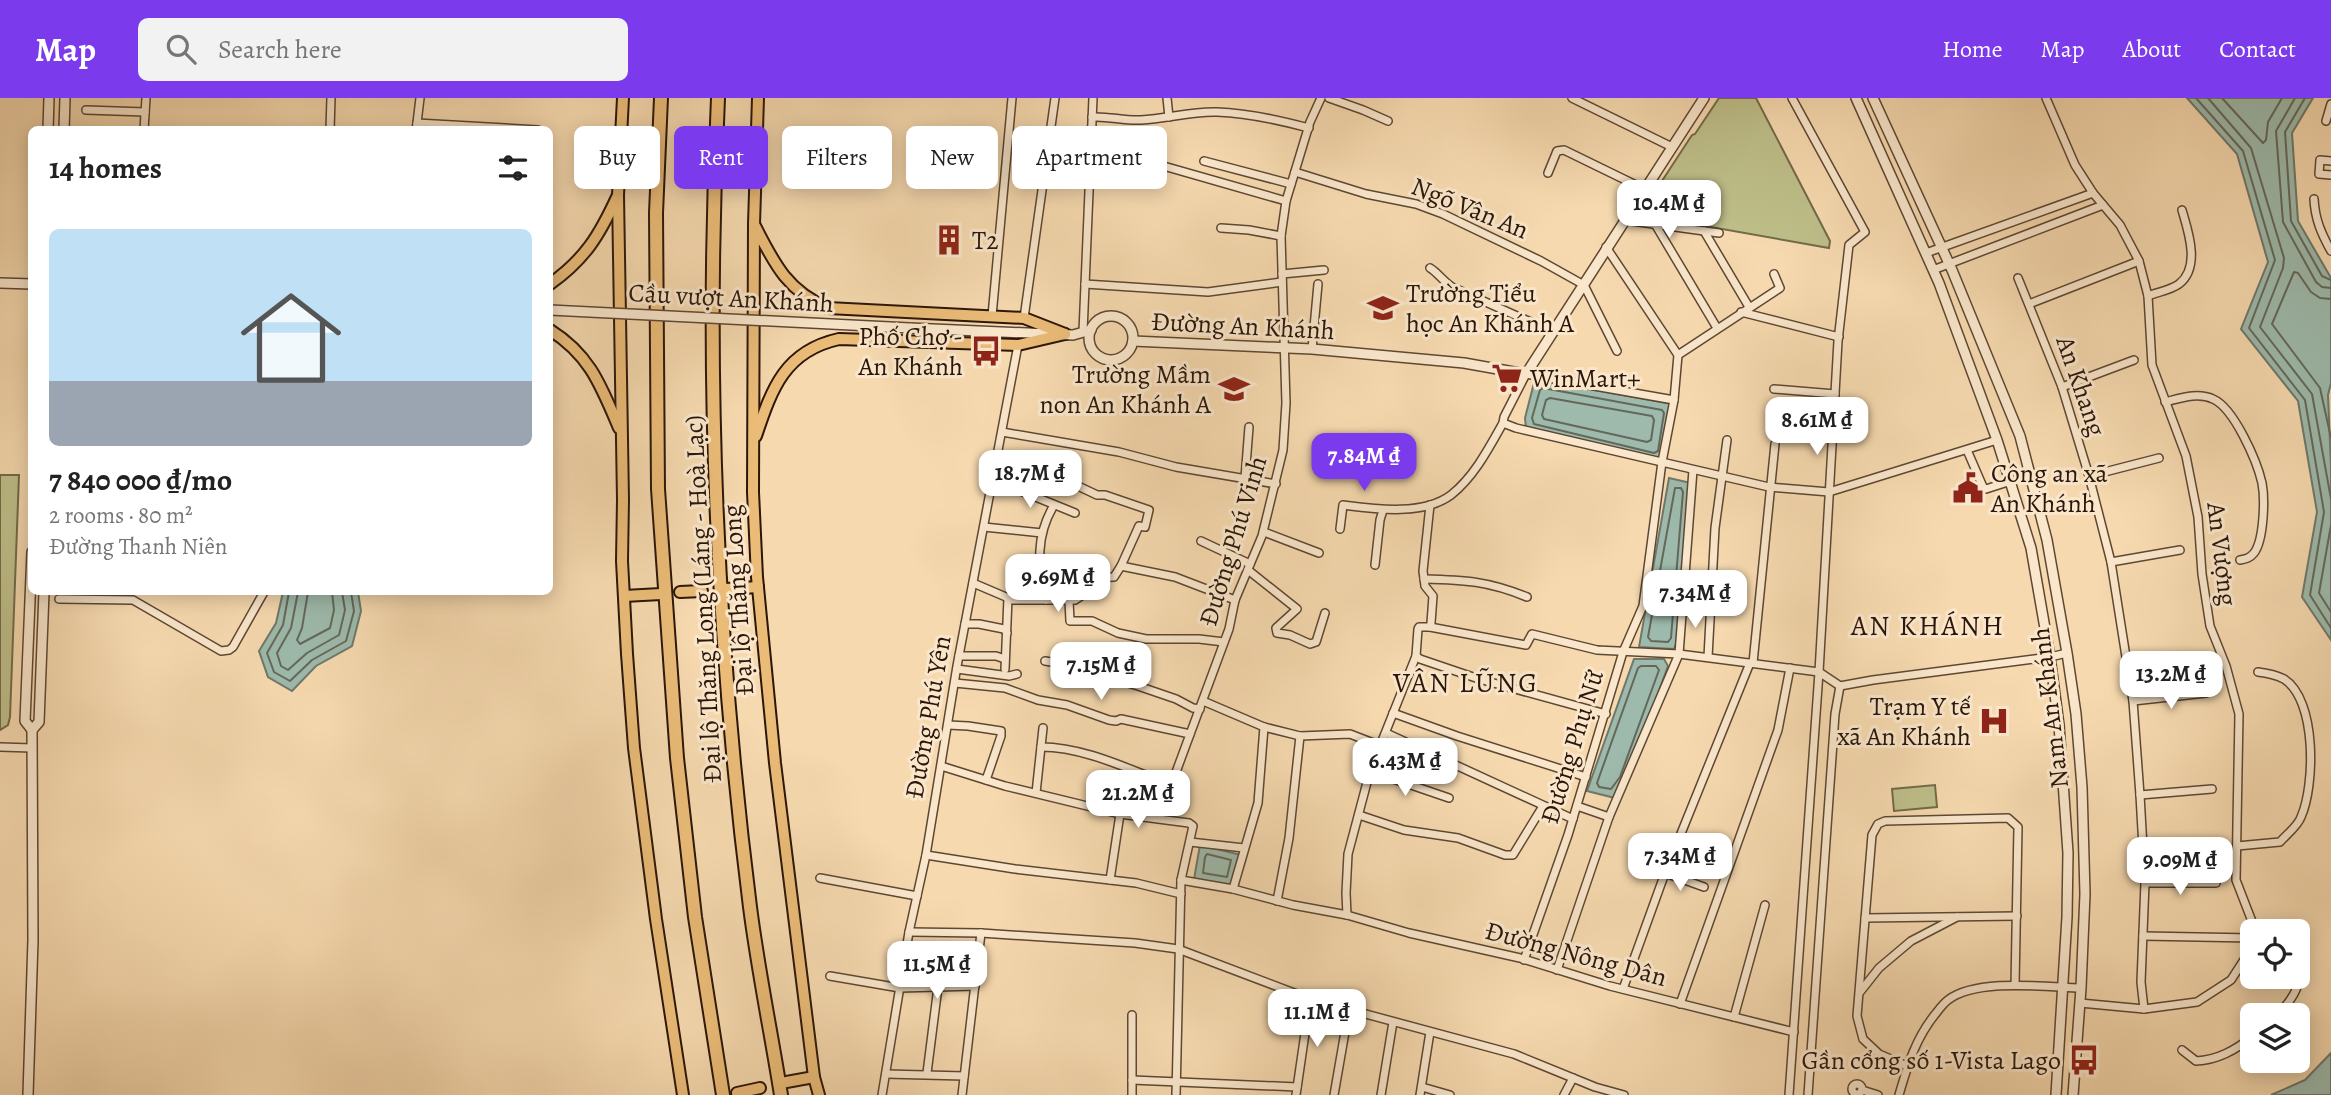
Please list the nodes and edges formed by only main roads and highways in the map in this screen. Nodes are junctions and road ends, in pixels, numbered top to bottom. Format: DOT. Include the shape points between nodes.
graph roads {
  1 [pos="622,98"];
  2 [pos="661,98"];
  3 [pos="718,98"];
  4 [pos="758,98"];
  5 [pos="618,195"];
  6 [pos="754,224"];
  7 [pos="553,282"];
  8 [pos="553,332"];
  9 [pos="622,433"];
  10 [pos="753,445"];
  11 [pos="758,587"];
  12 [pos="725,589"];
  13 [pos="702,591"];
  14 [pos="680,592"];
  15 [pos="661,594"];
  16 [pos="624,596"];
  17 [pos="814,1077"];
  18 [pos="760,1088"];
  19 [pos="781,1089"];
  20 [pos="723,1092"];
  21 [pos="737,1093"];
  22 [pos="682,1095"];
  23 [pos="818,1095"];
  1 -- 5 [label="main road"];
  2 -- 20 [label="highway, Đại lộ Thăng Long (Láng - Hoà Lạc)" via="656,213 658,489 677,758 695,917"];
  3 -- 19 [label="highway, Đại lộ Thăng Long (Láng - Hoà Lạc)" via="712,214 714,484 733,760 750,910"];
  4 -- 6 [label="main road, Đại lộ Thăng Long"];
  5 -- 7 [label="main road" via="600,233 577,262"];
  5 -- 9 [label="main road"];
  6 -- 10 [label="main road, Đại lộ Thăng Long"];
  6 -- 10 [label="main road" via="780,273 815,303 828,308 1024,318 1069,334 1018,345 828,342 784,372 772,390"];
  8 -- 9 [label="main road" via="589,363"];
  9 -- 16 [label="main road"];
  10 -- 11 [label="main road, Đại lộ Thăng Long"];
  11 -- 12 [label="main road"];
  11 -- 17 [label="main road, Đại lộ Thăng Long"];
  13 -- 14 [label="main road"];
  15 -- 16 [label="main road"];
  16 -- 22 [label="main road" via="636,757"];
  17 -- 19 [label="main road"];
  17 -- 23 [label="main road, Đại lộ Thăng Long"];
  18 -- 21 [label="main road"];
}
